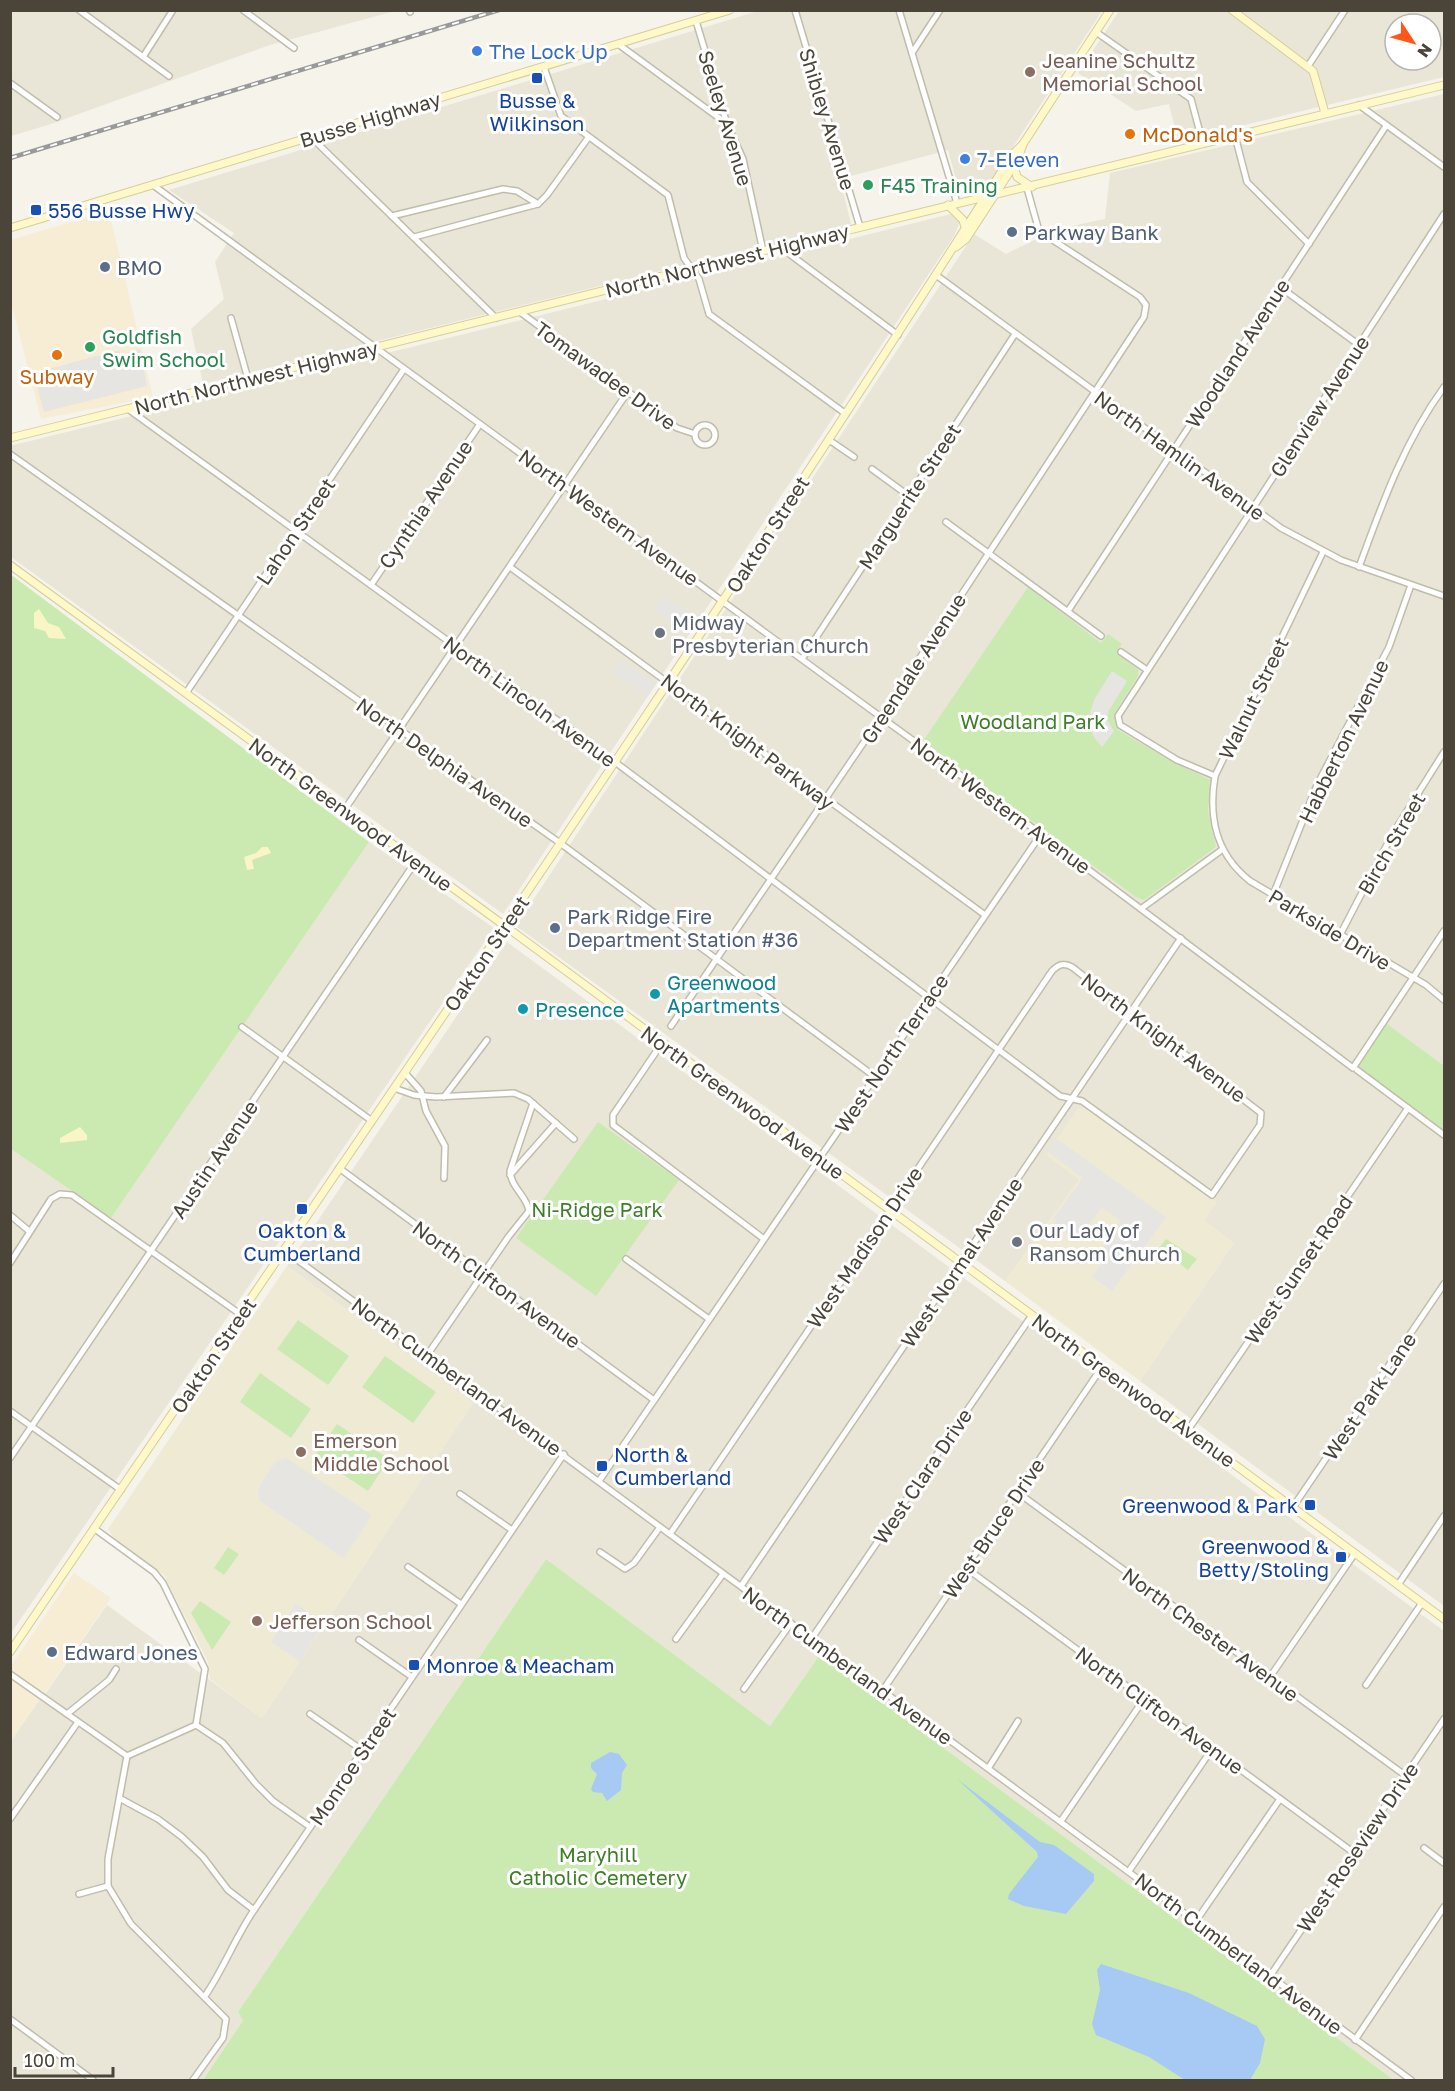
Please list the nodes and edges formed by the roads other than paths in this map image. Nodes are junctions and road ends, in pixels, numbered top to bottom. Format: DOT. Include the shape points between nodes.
graph roads {
  1 [pos="79,10"];
  2 [pos="173,10"];
  3 [pos="243,10"];
  4 [pos="730,10"];
  5 [pos="795,10"];
  6 [pos="899,10"];
  7 [pos="940,10"];
  8 [pos="1110,10"];
  9 [pos="1232,10"];
  10 [pos="1345,10"];
  11 [pos="696,21"];
  12 [pos="1096,32"];
  13 [pos="618,44"];
  14 [pos="294,48"];
  15 [pos="912,53"];
  16 [pos="143,57"];
  17 [pos="1308,66"];
  18 [pos="544,67"];
  19 [pos="170,76"];
  20 [pos="10,83"];
  21 [pos="1444,85"];
  22 [pos="1359,105"];
  23 [pos="1325,113"];
  24 [pos="57,117"];
  25 [pos="727,124"];
  26 [pos="1386,126"];
  27 [pos="1234,136"];
  28 [pos="311,137"];
  29 [pos="588,138"];
  30 [pos="1023,144"];
  31 [pos="1203,144"];
  32 [pos="1014,165"];
  33 [pos="1444,167"];
  34 [pos="153,185"];
  35 [pos="1030,187"];
  36 [pos="994,196"];
  37 [pos="984,198"];
  38 [pos="957,203"];
  39 [pos="538,204"];
  40 [pos="948,205"];
  41 [pos="1444,214"];
  42 [pos="392,216"];
  43 [pos="965,226"];
  44 [pos="860,227"];
  45 [pos="10,228"];
  46 [pos="414,237"];
  47 [pos="1309,244"];
  48 [pos="780,247"];
  49 [pos="954,248"];
  50 [pos="763,251"];
  51 [pos="691,269"];
  52 [pos="936,275"];
  53 [pos="1280,287"];
  54 [pos="520,312"];
  55 [pos="231,318"];
  56 [pos="496,318"];
  57 [pos="1016,334"];
  58 [pos="898,335"];
  59 [pos="1359,345"];
  60 [pos="376,347"];
  61 [pos="404,369"];
  62 [pos="248,379"];
  63 [pos="1444,387"];
  64 [pos="1094,392"];
  65 [pos="627,393"];
  66 [pos="128,409"];
  67 [pos="846,414"];
  68 [pos="480,424"];
  69 [pos="695,434"];
  70 [pos="10,438"];
  71 [pos="830,440"];
  72 [pos="1174,450"];
  73 [pos="10,454"];
  74 [pos="854,457"];
  75 [pos="872,469"];
  76 [pos="565,485"];
  77 [pos="909,496"];
  78 [pos="1252,508"];
  79 [pos="946,522"];
  80 [pos="295,531"];
  81 [pos="1323,552"];
  82 [pos="988,553"];
  83 [pos="10,566"];
  84 [pos="510,567"];
  85 [pos="1359,567"];
  86 [pos="371,585"];
  87 [pos="1411,585"];
  88 [pos="1444,596"];
  89 [pos="723,600"];
  90 [pos="1068,612"];
  91 [pos="238,616"];
  92 [pos="1101,636"];
  93 [pos="455,647"];
  94 [pos="1121,652"];
  95 [pos="802,659"];
  96 [pos="1147,670"];
  97 [pos="669,682"];
  98 [pos="186,693"];
  99 [pos="881,717"];
  100 [pos="400,730"];
  101 [pos="1444,752"];
  102 [pos="615,762"];
  103 [pos="1215,776"];
  104 [pos="825,798"];
  105 [pos="345,809"];
  106 [pos="1041,834"];
  107 [pos="560,843"];
  108 [pos="1223,849"];
  109 [pos="416,861"];
  110 [pos="772,878"];
  111 [pos="1273,895"];
  112 [pos="1142,908"];
  113 [pos="985,915"];
  114 [pos="505,926"];
  115 [pos="1444,931"];
  116 [pos="1340,935"];
  117 [pos="1181,938"];
  118 [pos="717,960"];
  119 [pos="1062,964"];
  120 [pos="1414,978"];
  121 [pos="929,997"];
  122 [pos="1444,1000"];
  123 [pos="1130,1013"];
  124 [pos="671,1026"];
  125 [pos="242,1027"];
  126 [pos="486,1040"];
  127 [pos="662,1042"];
  128 [pos="999,1050"];
  129 [pos="284,1057"];
  130 [pos="1355,1069"];
  131 [pos="405,1073"];
  132 [pos="874,1076"];
  133 [pos="394,1088"];
  134 [pos="422,1095"];
  135 [pos="444,1097"];
  136 [pos="1071,1099"];
  137 [pos="533,1103"];
  138 [pos="1408,1108"];
  139 [pos="372,1121"];
  140 [pos="556,1123"];
  141 [pos="1444,1135"];
  142 [pos="574,1139"];
  143 [pos="819,1158"];
  144 [pos="339,1168"];
  145 [pos="510,1176"];
  146 [pos="444,1178"];
  147 [pos="1212,1195"];
  148 [pos="889,1210"];
  149 [pos="10,1215"];
  150 [pos="29,1231"];
  151 [pos="764,1239"];
  152 [pos="152,1250"];
  153 [pos="284,1250"];
  154 [pos="626,1258"];
  155 [pos="961,1262"];
  156 [pos="10,1263"];
  157 [pos="483,1273"];
  158 [pos="1444,1284"];
  159 [pos="240,1314"];
  160 [pos="1032,1315"];
  161 [pos="709,1319"];
  162 [pos="428,1354"];
  163 [pos="1102,1367"];
  164 [pos="654,1400"];
  165 [pos="10,1411"];
  166 [pos="32,1427"];
  167 [pos="1188,1430"];
  168 [pos="564,1454"];
  169 [pos="10,1458"];
  170 [pos="600,1481"];
  171 [pos="121,1490"];
  172 [pos="1017,1492"];
  173 [pos="460,1494"];
  174 [pos="1293,1508"];
  175 [pos="1444,1516"];
  176 [pos="660,1527"];
  177 [pos="94,1529"];
  178 [pos="512,1530"];
  179 [pos="670,1534"];
  180 [pos="600,1552"];
  181 [pos="1355,1553"];
  182 [pos="408,1567"];
  183 [pos="966,1568"];
  184 [pos="723,1574"];
  185 [pos="1398,1585"];
  186 [pos="741,1586"];
  187 [pos="1422,1603"];
  188 [pos="461,1604"];
  189 [pos="1444,1619"];
  190 [pos="791,1623"];
  191 [pos="812,1638"];
  192 [pos="676,1639"];
  193 [pos="360,1640"];
  194 [pos="10,1652"];
  195 [pos="116,1669"];
  196 [pos="10,1674"];
  197 [pos="412,1677"];
  198 [pos="1270,1677"];
  199 [pos="1366,1686"];
  200 [pos="744,1689"];
  201 [pos="883,1690"];
  202 [pos="1144,1699"];
  203 [pos="67,1714"];
  204 [pos="310,1714"];
  205 [pos="1444,1719"];
  206 [pos="1018,1721"];
  207 [pos="78,1722"];
  208 [pos="196,1725"];
  209 [pos="1212,1749"];
  210 [pos="362,1750"];
  211 [pos="127,1756"];
  212 [pos="989,1767"];
  213 [pos="1406,1776"];
  214 [pos="121,1799"];
  215 [pos="1280,1799"];
  216 [pos="10,1819"];
  217 [pos="1061,1821"];
  218 [pos="310,1827"];
  219 [pos="1424,1848"];
  220 [pos="1353,1853"];
  221 [pos="1444,1863"];
  222 [pos="1129,1871"];
  223 [pos="108,1886"];
  224 [pos="78,1894"];
  225 [pos="1444,1907"];
  226 [pos="254,1910"];
  227 [pos="1196,1921"];
  228 [pos="1270,1976"];
  229 [pos="205,1996"];
  230 [pos="10,2019"];
  231 [pos="1355,2040"];
  232 [pos="93,2080"];
  233 [pos="193,2080"];
  234 [pos="1411,2080"];
  1 -- 16 [label="street"];
  2 -- 16 [label="street"];
  3 -- 14 [label="street"];
  4 -- 11 [label="main road, Busse Highway"];
  5 -- 44 [label="street, Shibley Avenue"];
  6 -- 15 [label="street"];
  7 -- 15 [label="street"];
  8 -- 12 [label="main road, Oakton Street"];
  9 -- 17 [label="main road"];
  10 -- 17 [label="street"];
  11 -- 13 [label="main road, Busse Highway"];
  11 -- 25 [label="street, Seeley Avenue"];
  12 -- 30 [label="main road, Oakton Street"];
  12 -- 31 [label="street" via="1191,99"];
  13 -- 18 [label="main road, Busse Highway"];
  13 -- 25 [label="street"];
  15 -- 38 [label="street"];
  16 -- 19 [label="street"];
  17 -- 23 [label="main road" via="1316,76"];
  18 -- 28 [label="main road, Busse Highway"];
  18 -- 29 [label="street" via="561,116"];
  20 -- 24 [label="street"];
  21 -- 22 [label="main road, North Northwest Highway"];
  22 -- 23 [label="main road, North Northwest Highway"];
  22 -- 26 [label="street"];
  23 -- 27 [label="main road, North Northwest Highway"];
  25 -- 50 [label="street, Seeley Avenue" via="743,159"];
  26 -- 33 [label="street"];
  26 -- 47 [label="street, Woodland Avenue"];
  27 -- 31 [label="main road, North Northwest Highway"];
  27 -- 47 [label="street" via="1247,182"];
  28 -- 34 [label="main road, Busse Highway"];
  28 -- 42 [label="street"];
  29 -- 39 [label="street"];
  29 -- 51 [label="street" via="668,195 684,258"];
  30 -- 32 [label="main road, Oakton Street"];
  30 -- 37 [label="main road, Oakton Street"];
  31 -- 35 [label="main road, North Northwest Highway"];
  32 -- 35 [label="main road" via="1017,177"];
  32 -- 36 [label="main road, Oakton Street"];
  34 -- 45 [label="main road, Busse Highway"];
  34 -- 60 [label="street, North Western Avenue"];
  35 -- 36 [label="main road, North Northwest Highway"];
  35 -- 64 [label="street, Greendale Avenue" via="1039,231 1140,297 1146,305 1144,317"];
  36 -- 37 [label="main road, North Northwest Highway"];
  36 -- 49 [label="main road, Oakton Street" via="966,239"];
  37 -- 38 [label="main road, North Northwest Highway"];
  37 -- 43 [label="main road, Oakton Street"];
  38 -- 40 [label="main road, North Northwest Highway"];
  39 -- 42 [label="street" via="517,191 503,189"];
  39 -- 46 [label="street"];
  40 -- 43 [label="main road"];
  40 -- 44 [label="main road, North Northwest Highway"];
  41 -- 59 [label="street, Glenview Avenue"];
  42 -- 46 [label="street"];
  43 -- 49 [label="main road, Oakton Street"];
  44 -- 48 [label="main road, North Northwest Highway"];
  46 -- 56 [label="street"];
  47 -- 53 [label="street, Woodland Avenue"];
  48 -- 50 [label="main road, North Northwest Highway"];
  48 -- 58 [label="street"];
  49 -- 52 [label="main road, Oakton Street"];
  50 -- 51 [label="main road, North Northwest Highway"];
  51 -- 54 [label="main road, North Northwest Highway"];
  51 -- 67 [label="street" via="699,279 709,314"];
  52 -- 57 [label="street, North Hamlin Avenue"];
  52 -- 58 [label="main road, Oakton Street"];
  53 -- 59 [label="street"];
  53 -- 72 [label="street, Woodland Avenue"];
  54 -- 56 [label="main road, North Northwest Highway"];
  54 -- 65 [label="street, Tomawadee Drive"];
  55 -- 62 [label="street"];
  56 -- 60 [label="main road, North Northwest Highway"];
  57 -- 64 [label="street, North Hamlin Avenue"];
  57 -- 77 [label="street, Marguerite Street"];
  58 -- 67 [label="main road, Oakton Street"];
  59 -- 78 [label="street, Glenview Avenue"];
  60 -- 61 [label="street, North Western Avenue"];
  60 -- 62 [label="main road, North Northwest Highway"];
  61 -- 68 [label="street, North Western Avenue"];
  61 -- 80 [label="street, Lahon Street"];
  62 -- 66 [label="main road, North Northwest Highway"];
  63 -- 85 [label="street" via="1398,467"];
  64 -- 72 [label="street, North Hamlin Avenue"];
  64 -- 82 [label="street, Greendale Avenue"];
  65 -- 69 [label="street, Tomawadee Drive" via="677,428"];
  65 -- 76 [label="street"];
  66 -- 70 [label="main road, North Northwest Highway"];
  66 -- 80 [label="street, North Lincoln Avenue"];
  67 -- 71 [label="main road, Oakton Street"];
  68 -- 76 [label="street, North Western Avenue"];
  68 -- 86 [label="street, Cynthia Avenue"];
  71 -- 74 [label="street"];
  71 -- 89 [label="main road, Oakton Street"];
  72 -- 78 [label="street, North Hamlin Avenue"];
  72 -- 90 [label="street, Woodland Avenue"];
  73 -- 91 [label="street, North Delphia Avenue"];
  75 -- 77 [label="street"];
  76 -- 84 [label="street"];
  76 -- 89 [label="street, North Western Avenue"];
  77 -- 95 [label="street, Marguerite Street"];
  78 -- 81 [label="street, North Hamlin Avenue"];
  78 -- 96 [label="street, Glenview Avenue"];
  79 -- 82 [label="street"];
  80 -- 86 [label="street, North Lincoln Avenue"];
  80 -- 91 [label="street, Lahon Street"];
  81 -- 85 [label="street, North Hamlin Avenue"];
  81 -- 103 [label="street, Walnut Street"];
  82 -- 90 [label="street"];
  82 -- 99 [label="street, Greendale Avenue"];
  83 -- 98 [label="main road, North Greenwood Avenue"];
  84 -- 93 [label="street"];
  84 -- 97 [label="street, North Knight Parkway"];
  85 -- 87 [label="street, North Hamlin Avenue"];
  86 -- 93 [label="street, North Lincoln Avenue"];
  87 -- 88 [label="street, North Hamlin Avenue"];
  87 -- 111 [label="street, Habberton Avenue" via="1389,647 1321,776"];
  89 -- 95 [label="street, North Western Avenue"];
  89 -- 97 [label="main road, Oakton Street"];
  90 -- 92 [label="street"];
  91 -- 98 [label="street, Lahon Street"];
  91 -- 100 [label="street, North Delphia Avenue"];
  93 -- 100 [label="street"];
  93 -- 102 [label="street, North Lincoln Avenue"];
  94 -- 96 [label="street"];
  95 -- 99 [label="street, North Western Avenue"];
  96 -- 103 [label="street, Glenview Avenue" via="1120,711 1118,721 1145,743"];
  97 -- 102 [label="main road, Oakton Street"];
  97 -- 104 [label="street, North Knight Parkway"];
  98 -- 105 [label="main road, North Greenwood Avenue"];
  99 -- 104 [label="street, Greendale Avenue"];
  99 -- 106 [label="street, North Western Avenue"];
  100 -- 105 [label="street"];
  100 -- 107 [label="street, North Delphia Avenue"];
  101 -- 116 [label="street, Birch Street" via="1392,835"];
  102 -- 107 [label="main road, Oakton Street"];
  102 -- 110 [label="street, North Lincoln Avenue"];
  103 -- 108 [label="street, Walnut Street" via="1212,810"];
  104 -- 110 [label="street, Greendale Avenue"];
  104 -- 113 [label="street, North Knight Parkway"];
  105 -- 109 [label="main road, North Greenwood Avenue"];
  106 -- 112 [label="street, North Western Avenue"];
  106 -- 113 [label="street, West North Terrace"];
  107 -- 114 [label="main road, Oakton Street"];
  107 -- 118 [label="street, North Delphia Avenue"];
  108 -- 111 [label="street, Parkside Drive" via="1242,875"];
  108 -- 112 [label="street"];
  109 -- 114 [label="main road, North Greenwood Avenue"];
  109 -- 129 [label="street, Austin Avenue"];
  110 -- 118 [label="street, Greendale Avenue"];
  110 -- 121 [label="street, North Lincoln Avenue"];
  111 -- 116 [label="street, Parkside Drive"];
  112 -- 117 [label="street, North Western Avenue"];
  113 -- 121 [label="street, West North Terrace"];
  114 -- 127 [label="main road, North Greenwood Avenue"];
  114 -- 131 [label="main road, Oakton Street"];
  115 -- 120 [label="street"];
  116 -- 120 [label="street, Parkside Drive"];
  117 -- 123 [label="street, West Normal Avenue"];
  117 -- 130 [label="street, North Western Avenue"];
  118 -- 124 [label="street, Greendale Avenue"];
  118 -- 132 [label="street, North Delphia Avenue"];
  119 -- 123 [label="street, North Knight Avenue" via="1080,973"];
  119 -- 128 [label="street, West Madison Drive" via="1052,972"];
  120 -- 122 [label="street, Parkside Drive"];
  120 -- 130 [label="street"];
  121 -- 128 [label="street, North Lincoln Avenue"];
  121 -- 132 [label="street, West North Terrace"];
  123 -- 136 [label="street, West Normal Avenue"];
  123 -- 147 [label="street, North Knight Avenue" via="1256,1107 1262,1116 1260,1125"];
  125 -- 129 [label="street"];
  126 -- 135 [label="street"];
  127 -- 143 [label="main road, North Greenwood Avenue"];
  127 -- 151 [label="street" via="612,1122"];
  128 -- 136 [label="street, North Lincoln Avenue" via="1060,1096"];
  128 -- 148 [label="street, West Madison Drive"];
  129 -- 139 [label="street"];
  129 -- 152 [label="street, Austin Avenue"];
  130 -- 138 [label="street, North Western Avenue"];
  131 -- 133 [label="main road, Oakton Street"];
  131 -- 134 [label="street"];
  132 -- 143 [label="street, West North Terrace"];
  133 -- 134 [label="street"];
  133 -- 139 [label="main road, Oakton Street"];
  134 -- 135 [label="street"];
  134 -- 146 [label="street" via="445,1146"];
  135 -- 137 [label="street" via="506,1092"];
  136 -- 147 [label="street, North Lincoln Avenue" via="1082,1101"];
  136 -- 155 [label="street, West Normal Avenue"];
  137 -- 140 [label="street"];
  137 -- 145 [label="street"];
  138 -- 141 [label="street, North Western Avenue"];
  138 -- 167 [label="street, West Sunset Road"];
  139 -- 144 [label="main road, Oakton Street"];
  140 -- 142 [label="street"];
  140 -- 145 [label="street"];
  143 -- 148 [label="main road, North Greenwood Avenue"];
  143 -- 151 [label="street, West North Terrace"];
  144 -- 153 [label="main road, Oakton Street"];
  144 -- 157 [label="street, North Clifton Avenue"];
  145 -- 157 [label="street" via="529,1211"];
  148 -- 155 [label="main road, North Greenwood Avenue"];
  148 -- 179 [label="street, West Madison Drive"];
  149 -- 150 [label="street"];
  150 -- 152 [label="street" via="47,1204 60,1194 79,1198"];
  150 -- 156 [label="street"];
  151 -- 161 [label="street, West North Terrace"];
  152 -- 159 [label="street"];
  152 -- 166 [label="street, Austin Avenue"];
  153 -- 159 [label="main road, Oakton Street"];
  153 -- 162 [label="street, North Cumberland Avenue"];
  154 -- 161 [label="street"];
  155 -- 160 [label="main road, North Greenwood Avenue"];
  155 -- 186 [label="street, West Normal Avenue"];
  157 -- 162 [label="street"];
  157 -- 164 [label="street, North Clifton Avenue"];
  158 -- 174 [label="street, West Park Lane"];
  159 -- 171 [label="main road, Oakton Street"];
  160 -- 163 [label="main road, North Greenwood Avenue"];
  160 -- 191 [label="street, West Clara Drive"];
  161 -- 164 [label="street, West North Terrace"];
  162 -- 168 [label="street, North Cumberland Avenue"];
  163 -- 167 [label="main road, North Greenwood Avenue"];
  163 -- 172 [label="street, West Bruce Drive"];
  164 -- 170 [label="street, West North Terrace"];
  165 -- 166 [label="street"];
  166 -- 169 [label="street, Austin Avenue"];
  166 -- 171 [label="street"];
  167 -- 174 [label="main road, North Greenwood Avenue"];
  168 -- 170 [label="street, North Cumberland Avenue"];
  168 -- 178 [label="street, Monroe Street"];
  170 -- 176 [label="street, North Cumberland Avenue"];
  171 -- 177 [label="main road, Oakton Street"];
  172 -- 183 [label="street, West Bruce Drive"];
  172 -- 198 [label="street, North Chester Avenue"];
  173 -- 178 [label="street"];
  174 -- 181 [label="main road, North Greenwood Avenue"];
  175 -- 185 [label="street"];
  176 -- 179 [label="street, North Cumberland Avenue"];
  176 -- 180 [label="street" via="634,1563 625,1569"];
  177 -- 194 [label="main road, Oakton Street"];
  177 -- 208 [label="street" via="159,1577 205,1669"];
  178 -- 188 [label="street, Monroe Street"];
  179 -- 184 [label="street, North Cumberland Avenue"];
  181 -- 185 [label="main road, North Greenwood Avenue"];
  181 -- 198 [label="street"];
  182 -- 188 [label="street"];
  183 -- 201 [label="street, West Bruce Drive"];
  183 -- 202 [label="street, North Clifton Avenue"];
  184 -- 186 [label="street, North Cumberland Avenue"];
  184 -- 192 [label="street"];
  185 -- 187 [label="main road, North Greenwood Avenue"];
  186 -- 190 [label="street, North Cumberland Avenue"];
  187 -- 189 [label="main road, North Greenwood Avenue"];
  187 -- 199 [label="street"];
  188 -- 197 [label="street, Monroe Street"];
  190 -- 191 [label="street, North Cumberland Avenue"];
  190 -- 200 [label="street"];
  191 -- 201 [label="street, North Cumberland Avenue"];
  193 -- 197 [label="street"];
  195 -- 203 [label="street" via="109,1680"];
  196 -- 203 [label="street"];
  197 -- 210 [label="street, Monroe Street"];
  198 -- 213 [label="street, North Chester Avenue"];
  201 -- 212 [label="street, North Cumberland Avenue"];
  202 -- 209 [label="street, North Clifton Avenue"];
  202 -- 217 [label="street"];
  203 -- 207 [label="street"];
  204 -- 210 [label="street"];
  205 -- 213 [label="street, West Roseview Drive"];
  206 -- 212 [label="street"];
  207 -- 211 [label="street"];
  207 -- 216 [label="street"];
  208 -- 211 [label="street"];
  208 -- 218 [label="street" via="224,1743 273,1801"];
  209 -- 215 [label="street, North Clifton Avenue"];
  209 -- 222 [label="street"];
  210 -- 218 [label="street, Monroe Street"];
  211 -- 214 [label="street"];
  212 -- 217 [label="street, North Cumberland Avenue"];
  213 -- 220 [label="street, West Roseview Drive"];
  214 -- 223 [label="street" via="108,1859"];
  214 -- 226 [label="street" via="171,1828 194,1847 233,1895"];
  215 -- 220 [label="street, North Clifton Avenue"];
  215 -- 227 [label="street"];
  217 -- 222 [label="street, North Cumberland Avenue"];
  218 -- 226 [label="street, Monroe Street"];
  219 -- 221 [label="street"];
  220 -- 228 [label="street, West Roseview Drive"];
  222 -- 227 [label="street, North Cumberland Avenue"];
  223 -- 224 [label="street"];
  223 -- 229 [label="street" via="131,1924"];
  225 -- 231 [label="street"];
  226 -- 229 [label="street, Monroe Street"];
  227 -- 228 [label="street, North Cumberland Avenue"];
  228 -- 231 [label="street, North Cumberland Avenue"];
  229 -- 233 [label="street" via="223,2014 226,2030"];
  230 -- 232 [label="street"];
  231 -- 234 [label="street, North Cumberland Avenue"];
}
